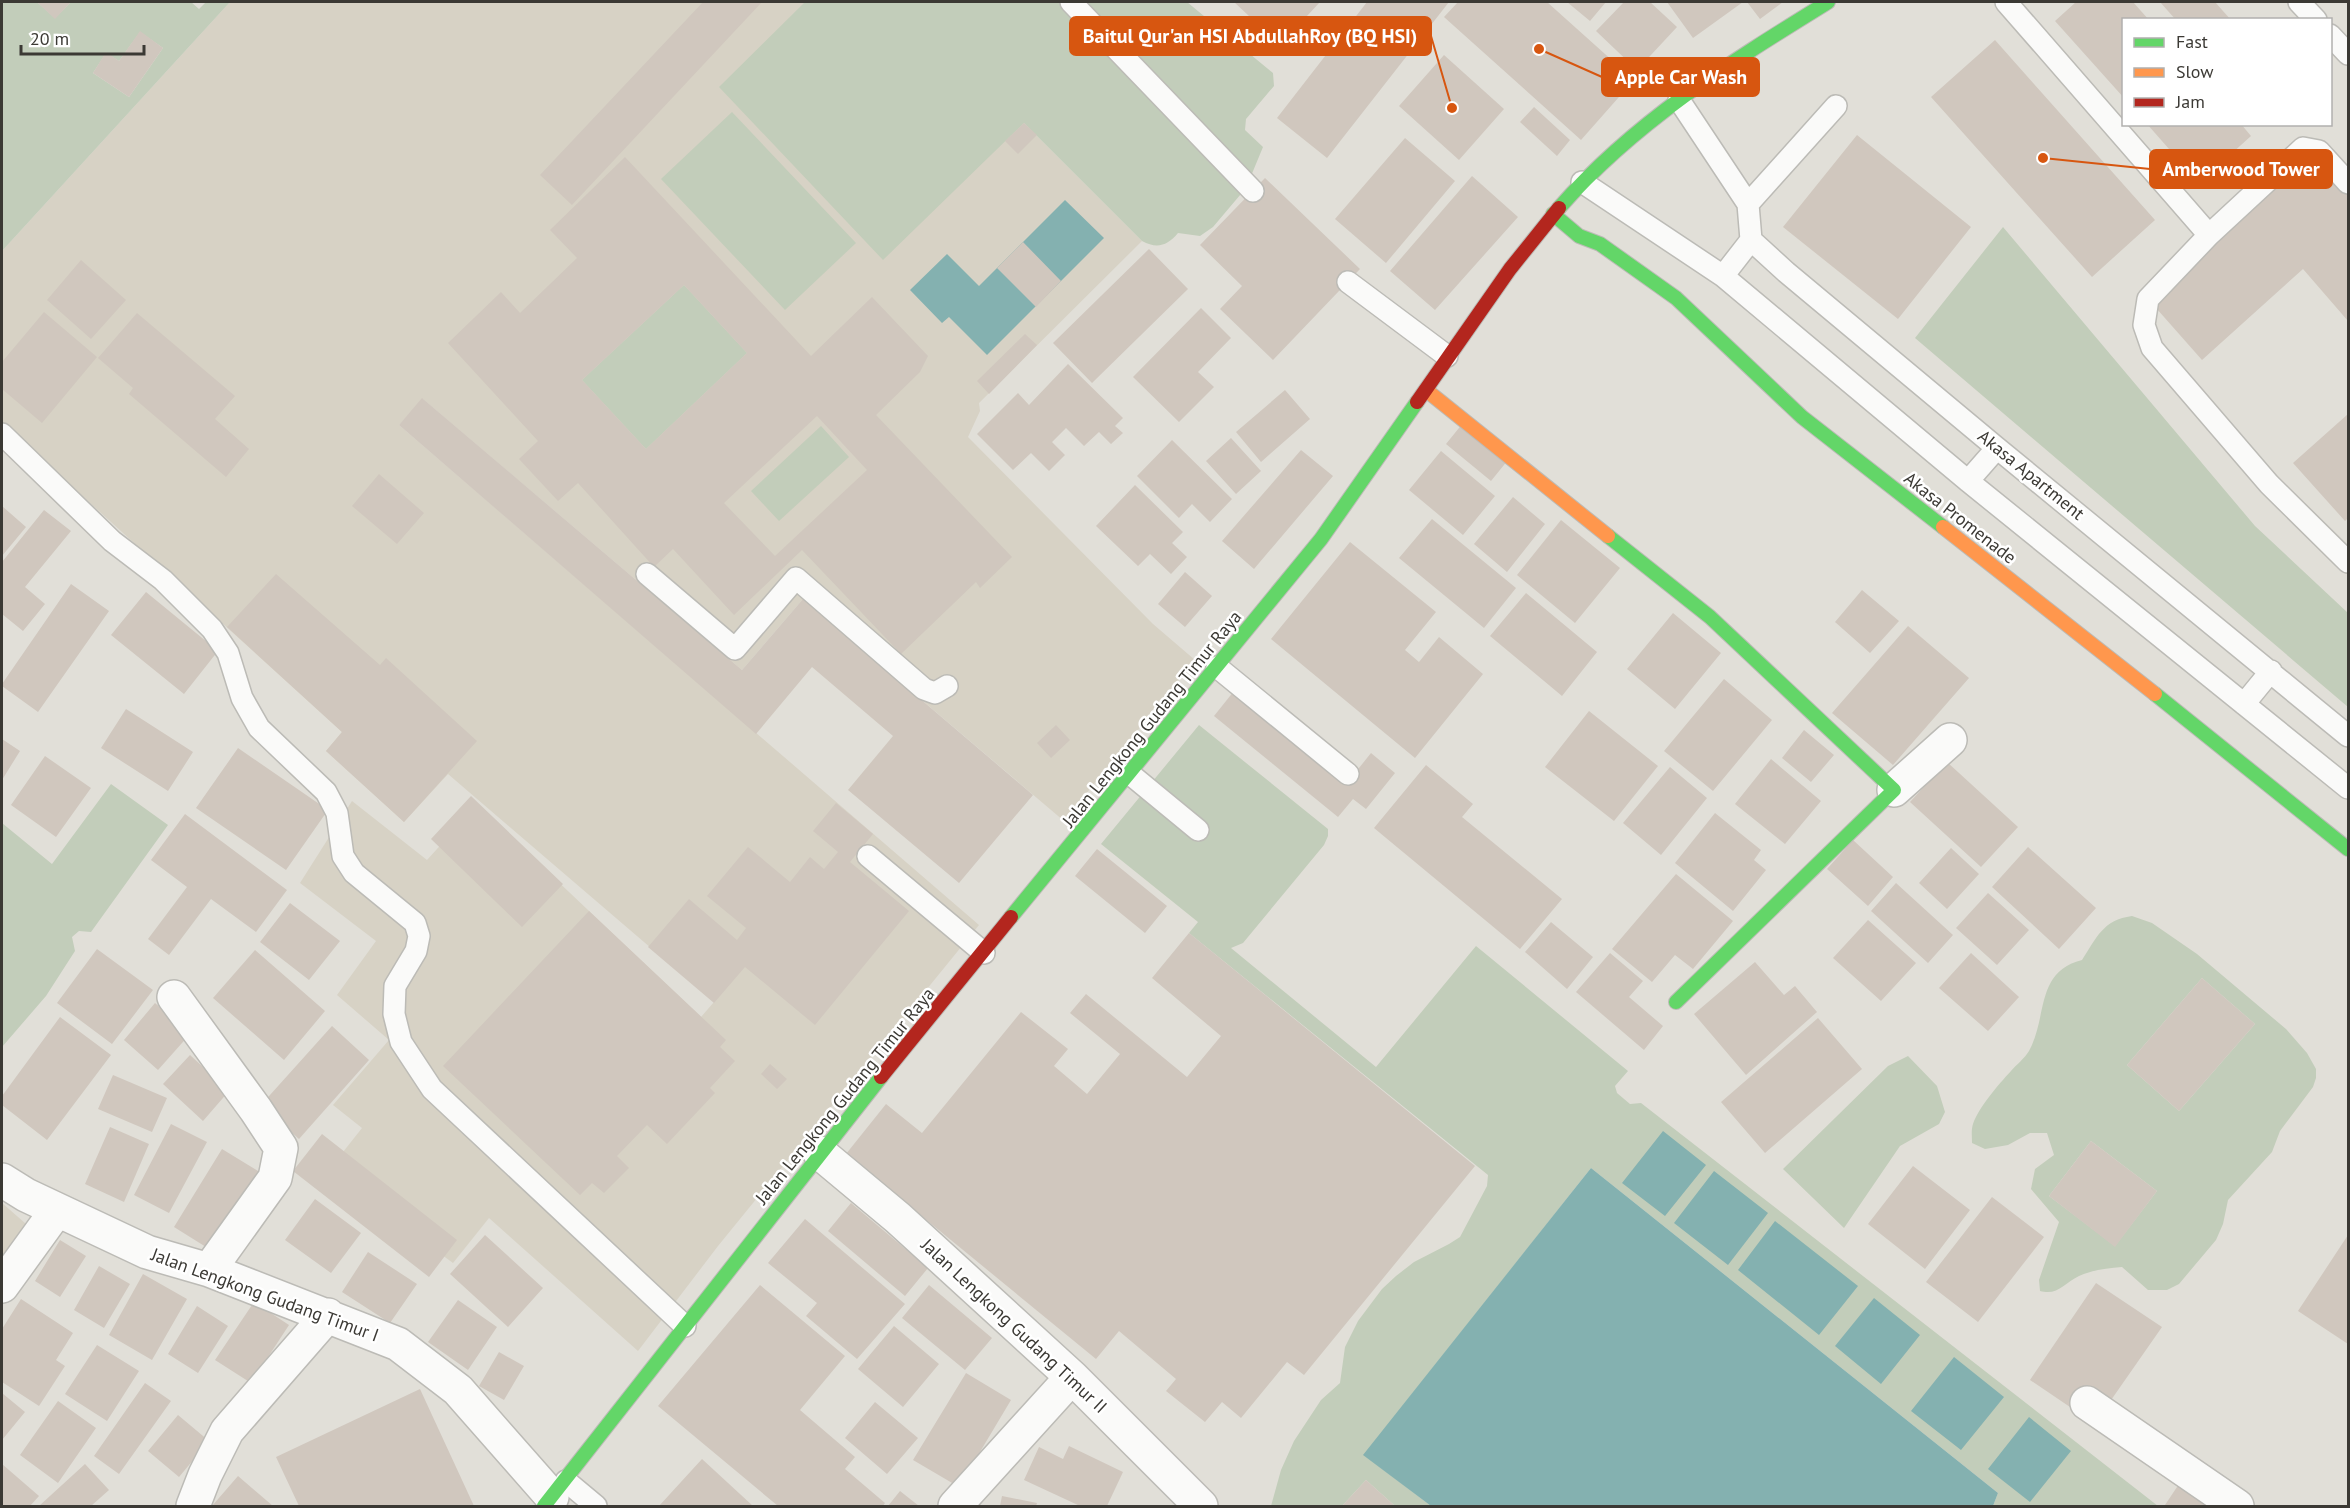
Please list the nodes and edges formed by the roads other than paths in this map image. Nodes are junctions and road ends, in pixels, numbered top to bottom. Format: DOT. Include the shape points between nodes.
graph roads {
  1 [pos="1071,2"];
  2 [pos="1828,2"];
  3 [pos="2006,2"];
  4 [pos="2299,2"];
  5 [pos="2314,18"];
  6 [pos="2332,36"];
  7 [pos="2349,54"];
  8 [pos="1679,100"];
  9 [pos="1836,106"];
  10 [pos="1582,182"];
  11 [pos="2349,183"];
  12 [pos="1253,191"];
  13 [pos="1748,204"];
  14 [pos="1553,214"];
  15 [pos="2209,235"];
  16 [pos="1751,240"];
  17 [pos="1723,276"];
  18 [pos="1348,282"];
  19 [pos="1447,356"];
  20 [pos="1426,390"];
  21 [pos="2,434"];
  22 [pos="1997,448"];
  23 [pos="1968,481"];
  24 [pos="2349,562"];
  25 [pos="647,574"];
  26 [pos="1217,667"];
  27 [pos="2271,671"];
  28 [pos="947,686"];
  29 [pos="2244,704"];
  30 [pos="2349,736"];
  31 [pos="1950,740"];
  32 [pos="1130,774"];
  33 [pos="1348,774"];
  34 [pos="2349,788"];
  35 [pos="1894,790"];
  36 [pos="1198,830"];
  37 [pos="2349,849"];
  38 [pos="868,856"];
  39 [pos="984,953"];
  40 [pos="174,997"];
  41 [pos="1676,1002"];
  42 [pos="820,1153"];
  43 [pos="2,1180"];
  44 [pos="57,1210"];
  45 [pos="209,1270"];
  46 [pos="2,1286"];
  47 [pos="328,1315"];
  48 [pos="685,1326"];
  49 [pos="1072,1377"];
  50 [pos="2087,1403"];
  51 [pos="554,1495"];
  52 [pos="193,1506"];
  53 [pos="596,1506"];
  54 [pos="955,1506"];
  55 [pos="1201,1506"];
  56 [pos="2237,1506"];
  1 -- 12 [label="lane"];
  2 -- 8 [label="street, Jalan Lengkong Gudang Timur Raya"];
  3 -- 15 [label="lane"];
  4 -- 5 [label="lane"];
  6 -- 7 [label="lane"];
  8 -- 10 [label="street, Jalan Lengkong Gudang Timur Raya"];
  8 -- 13 [label="lane"];
  9 -- 13 [label="lane"];
  10 -- 14 [label="street, Jalan Lengkong Gudang Timur Raya"];
  10 -- 17 [label="lane"];
  11 -- 15 [label="lane" via="2319,150 2303,148"];
  13 -- 16 [label="lane"];
  14 -- 19 [label="street, Jalan Lengkong Gudang Timur Raya"];
  14 -- 37 [label="street, Akasa Promenade" via="1579,236 1600,244 1676,298 1802,417"];
  15 -- 24 [label="lane" via="2148,298 2144,326 2152,348 2269,484"];
  16 -- 17 [label="lane"];
  16 -- 22 [label="lane, Akasa Apartment"];
  17 -- 23 [label="lane"];
  18 -- 19 [label="lane"];
  19 -- 20 [label="street, Jalan Lengkong Gudang Timur Raya"];
  20 -- 26 [label="street, Jalan Lengkong Gudang Timur Raya" via="1334,522"];
  20 -- 35 [label="street" via="1710,617"];
  21 -- 48 [label="lane" via="112,541 163,580 212,629 228,652 242,698 259,728 326,792 337,813 343,856 354,873 415,923 419,936 416,951 395,986 394,1014 401,1042 432,1089"];
  22 -- 23 [label="lane"];
  22 -- 27 [label="lane, Akasa Apartment"];
  23 -- 29 [label="lane"];
  25 -- 28 [label="lane" via="735,649 796,578 924,689 935,693"];
  26 -- 32 [label="street, Jalan Lengkong Gudang Timur Raya"];
  26 -- 33 [label="lane"];
  27 -- 29 [label="lane"];
  27 -- 30 [label="lane, Akasa Apartment"];
  29 -- 34 [label="lane"];
  31 -- 35 [label="street"];
  32 -- 36 [label="lane"];
  32 -- 39 [label="street, Jalan Lengkong Gudang Timur Raya"];
  35 -- 41 [label="street"];
  38 -- 39 [label="lane"];
  39 -- 42 [label="street, Jalan Lengkong Gudang Timur Raya"];
  40 -- 45 [label="street" via="281,1148 275,1178"];
  42 -- 48 [label="street, Jalan Lengkong Gudang Timur Raya"];
  42 -- 49 [label="street, Jalan Lengkong Gudang Timur II"];
  43 -- 44 [label="street, Jalan Lengkong Gudang Timur I"];
  44 -- 45 [label="street, Jalan Lengkong Gudang Timur I" via="147,1252"];
  44 -- 46 [label="street"];
  45 -- 47 [label="street, Jalan Lengkong Gudang Timur I"];
  47 -- 51 [label="street, Jalan Lengkong Gudang Timur I" via="398,1344 458,1390"];
  47 -- 52 [label="street" via="227,1431"];
  48 -- 51 [label="street, Jalan Lengkong Gudang Timur Raya"];
  49 -- 54 [label="street"];
  49 -- 55 [label="street, Jalan Lengkong Gudang Timur II"];
  50 -- 56 [label="street"];
  51 -- 53 [label="lane"];
}
